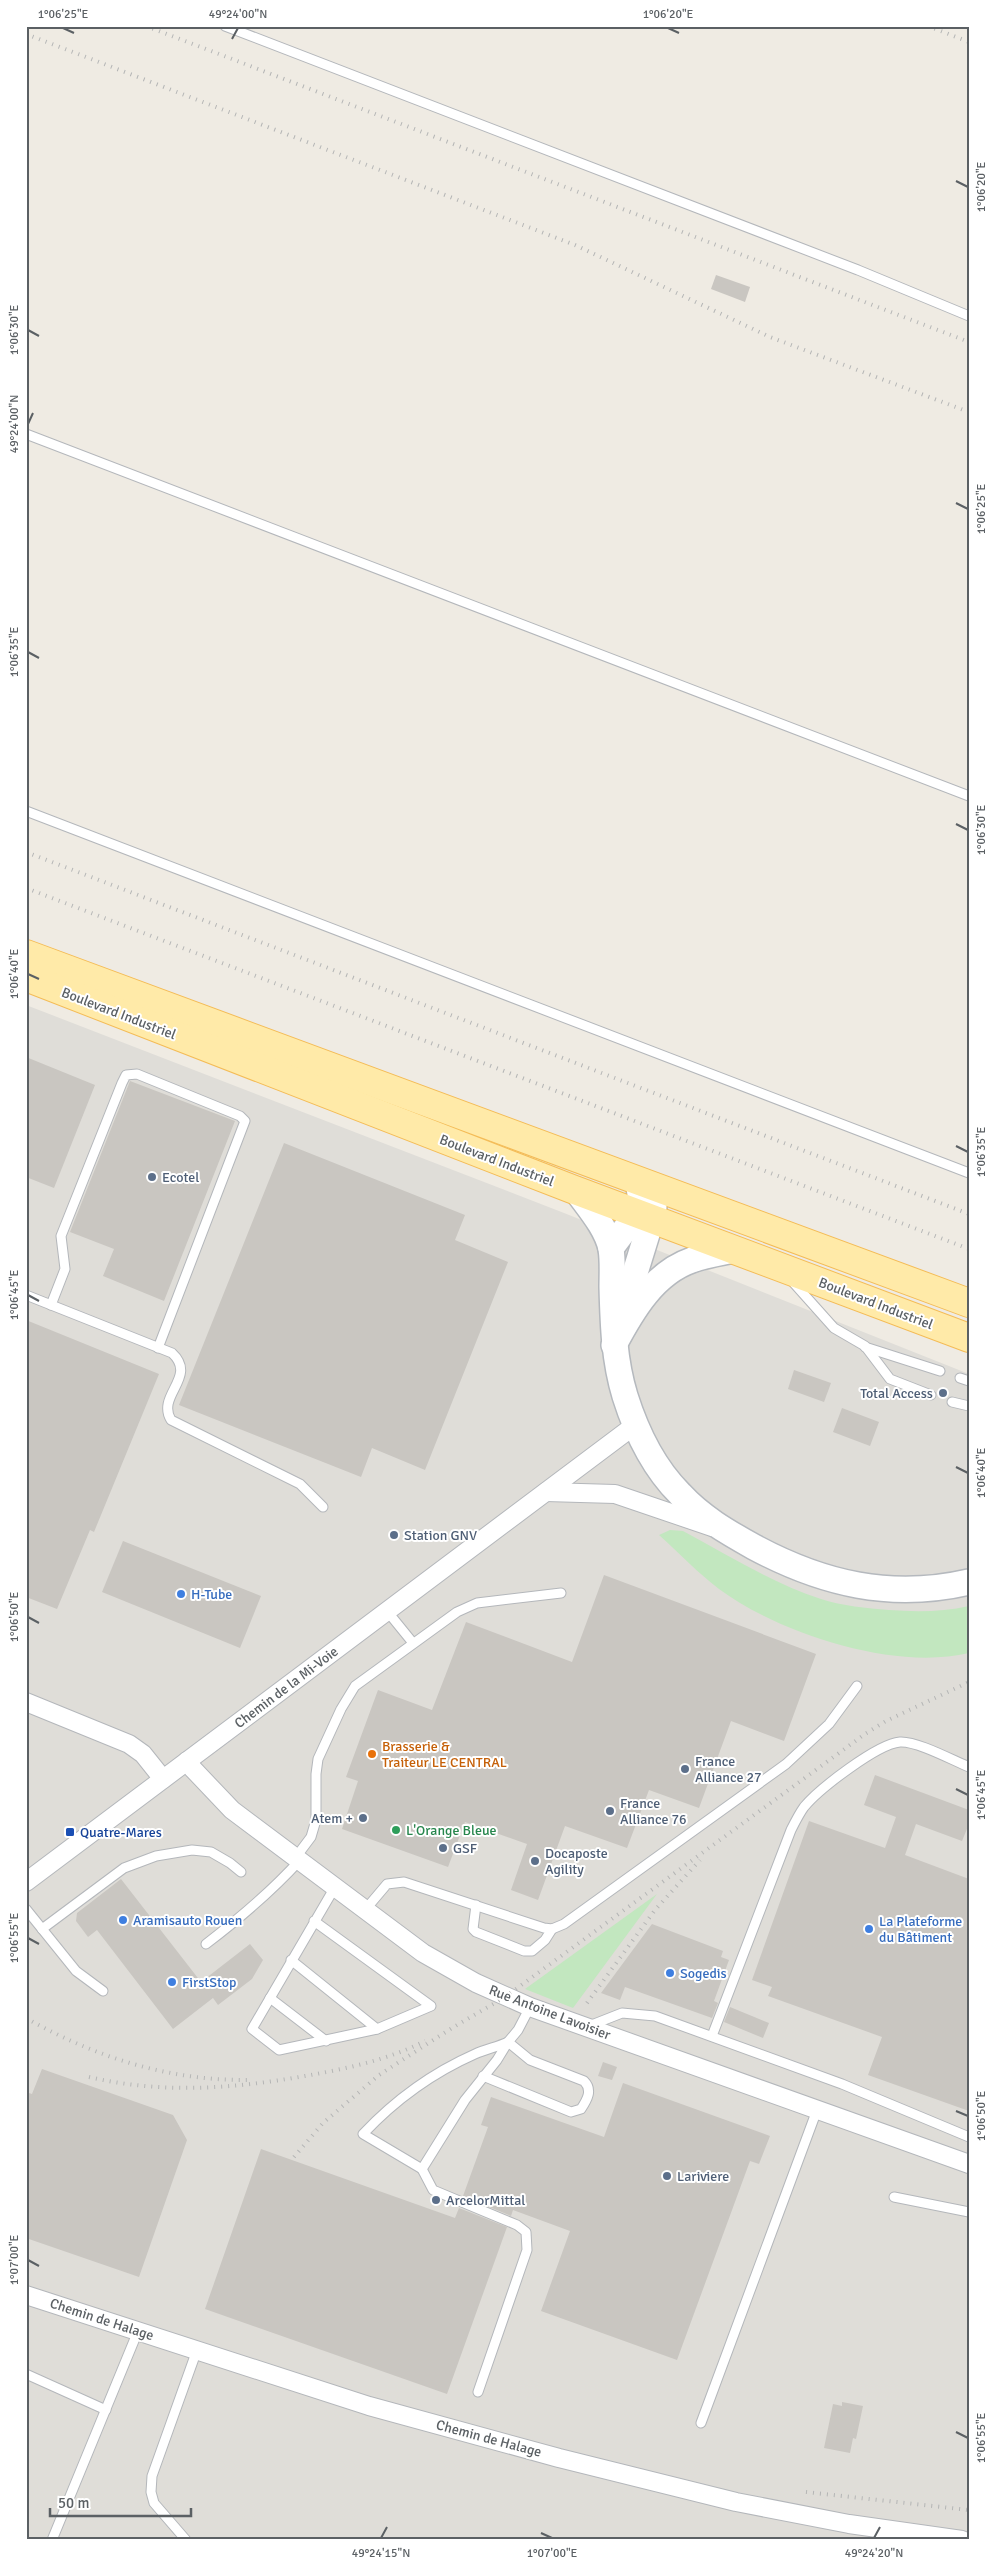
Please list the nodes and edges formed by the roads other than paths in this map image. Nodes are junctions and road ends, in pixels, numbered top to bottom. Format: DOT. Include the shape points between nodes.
graph roads {
  1 [pos="225,26"];
  2 [pos="969,316"];
  3 [pos="26,434"];
  4 [pos="969,796"];
  5 [pos="26,811"];
  6 [pos="26,954"];
  7 [pos="26,978"];
  8 [pos="969,1173"];
  9 [pos="638,1182"];
  10 [pos="576,1190"];
  11 [pos="671,1194"];
  12 [pos="644,1214"];
  13 [pos="611,1248"];
  14 [pos="734,1250"];
  15 [pos="778,1266"];
  16 [pos="26,1295"];
  17 [pos="969,1303"];
  18 [pos="51,1305"];
  19 [pos="626,1323"];
  20 [pos="969,1338"];
  21 [pos="614,1345"];
  22 [pos="865,1346"];
  23 [pos="158,1348"];
  24 [pos="940,1370"];
  25 [pos="931,1395"];
  26 [pos="952,1402"];
  27 [pos="969,1406"];
  28 [pos="635,1425"];
  29 [pos="546,1492"];
  30 [pos="323,1507"];
  31 [pos="722,1530"];
  32 [pos="969,1582"];
  33 [pos="561,1593"];
  34 [pos="387,1610"];
  35 [pos="413,1643"];
  36 [pos="857,1686"];
  37 [pos="26,1702"];
  38 [pos="187,1761"];
  39 [pos="969,1767"];
  40 [pos="163,1779"];
  41 [pos="298,1858"];
  42 [pos="241,1872"];
  43 [pos="26,1882"];
  44 [pos="334,1887"];
  45 [pos="476,1905"];
  46 [pos="26,1909"];
  47 [pos="365,1910"];
  48 [pos="314,1921"];
  49 [pos="552,1928"];
  50 [pos="42,1930"];
  51 [pos="206,1944"];
  52 [pos="291,1960"];
  53 [pos="103,1991"];
  54 [pos="270,1998"];
  55 [pos="530,2008"];
  56 [pos="586,2027"];
  57 [pos="377,2029"];
  58 [pos="712,2036"];
  59 [pos="326,2041"];
  60 [pos="508,2042"];
  61 [pos="483,2076"];
  62 [pos="817,2110"];
  63 [pos="969,2137"];
  64 [pos="969,2164"];
  65 [pos="422,2169"];
  66 [pos="894,2197"];
  67 [pos="969,2212"];
  68 [pos="26,2295"];
  69 [pos="138,2331"];
  70 [pos="197,2350"];
  71 [pos="26,2374"];
  72 [pos="478,2392"];
  73 [pos="106,2410"];
  74 [pos="701,2424"];
  75 [pos="52,2540"];
  76 [pos="186,2540"];
  77 [pos="962,2540"];
  1 -- 2 [label="lane" via="858,270"];
  3 -- 4 [label="lane"];
  5 -- 8 [label="lane"];
  6 -- 9 [label="main road, Boulevard Industriel"];
  7 -- 10 [label="main road, Boulevard Industriel"];
  9 -- 11 [label="main road, Boulevard Industriel"];
  9 -- 12 [label="main road"];
  10 -- 12 [label="main road, Boulevard Industriel"];
  10 -- 13 [label="main road" via="598,1221"];
  11 -- 12 [label="main road"];
  11 -- 17 [label="main road, Boulevard Industriel"];
  12 -- 13 [label="main road" via="626,1228"];
  12 -- 14 [label="main road, Boulevard Industriel"];
  12 -- 19 [label="main road" via="646,1240 632,1286"];
  13 -- 21 [label="main road"];
  14 -- 15 [label="main road, Boulevard Industriel"];
  14 -- 19 [label="main road" via="691,1260 659,1279"];
  15 -- 20 [label="main road, Boulevard Industriel"];
  15 -- 22 [label="lane" via="834,1328"];
  16 -- 18 [label="lane"];
  18 -- 23 [label="lane"];
  18 -- 23 [label="lane" via="65,1269 61,1236 122,1083 126,1075 138,1074 240,1116 245,1121"];
  19 -- 21 [label="main road"];
  21 -- 28 [label="main road" via="624,1395"];
  22 -- 24 [label="lane"];
  22 -- 25 [label="lane" via="890,1379"];
  23 -- 30 [label="lane" via="172,1353 182,1366 166,1411 171,1420 300,1484"];
  26 -- 27 [label="lane"];
  28 -- 29 [label="street, Chemin de la Mi-Voie"];
  28 -- 31 [label="main road" via="669,1482 685,1500"];
  29 -- 31 [label="street" via="615,1494"];
  29 -- 34 [label="street, Chemin de la Mi-Voie"];
  31 -- 32 [label="main road" via="802,1571 842,1582 880,1589 916,1590"];
  33 -- 35 [label="lane" via="477,1603 456,1612"];
  34 -- 35 [label="lane"];
  34 -- 38 [label="street, Chemin de la Mi-Voie"];
  35 -- 41 [label="lane" via="355,1686 340,1709 318,1759 314,1828"];
  36 -- 49 [label="lane" via="829,1724 786,1764 564,1924"];
  37 -- 40 [label="street" via="129,1744 143,1754"];
  38 -- 40 [label="street, Chemin de la Mi-Voie"];
  38 -- 41 [label="street, Rue Antoine Lavoisier" via="232,1810"];
  39 -- 58 [label="lane" via="913,1744 900,1742 884,1747 817,1793 804,1807 791,1830"];
  40 -- 43 [label="street, Chemin de la Mi-Voie"];
  41 -- 44 [label="street, Rue Antoine Lavoisier"];
  41 -- 51 [label="lane" via="266,1896"];
  42 -- 50 [label="lane" via="211,1852 192,1850 156,1856 124,1868"];
  44 -- 47 [label="street, Rue Antoine Lavoisier"];
  44 -- 48 [label="lane"];
  45 -- 47 [label="lane" via="404,1882 387,1884"];
  45 -- 49 [label="lane"];
  45 -- 49 [label="lane" via="472,1929 524,1951 537,1948"];
  46 -- 50 [label="lane"];
  47 -- 55 [label="street, Rue Antoine Lavoisier" via="423,1953"];
  48 -- 52 [label="lane"];
  48 -- 57 [label="lane" via="431,2006"];
  50 -- 53 [label="lane" via="76,1971"];
  52 -- 54 [label="lane"];
  52 -- 57 [label="lane"];
  54 -- 59 [label="lane"];
  54 -- 59 [label="lane" via="252,2028 279,2050"];
  55 -- 56 [label="street, Rue Antoine Lavoisier"];
  55 -- 60 [label="lane"];
  56 -- 58 [label="lane" via="622,2013 636,2013 655,2016"];
  56 -- 62 [label="street, Rue Antoine Lavoisier"];
  57 -- 59 [label="lane"];
  58 -- 63 [label="lane" via="842,2084"];
  60 -- 61 [label="lane"];
  60 -- 61 [label="lane" via="530,2060 584,2081 589,2092 581,2109 572,2112"];
  60 -- 65 [label="lane" via="476,2054 418,2086 384,2112 363,2134"];
  61 -- 65 [label="lane"];
  62 -- 64 [label="street, Rue Antoine Lavoisier"];
  62 -- 74 [label="lane"];
  65 -- 72 [label="lane" via="433,2190 526,2232 528,2240 522,2266"];
  66 -- 67 [label="lane"];
  68 -- 69 [label="street, Chemin de Halage"];
  69 -- 70 [label="street, Chemin de Halage"];
  69 -- 73 [label="lane"];
  70 -- 76 [label="lane" via="152,2476 151,2492 154,2503"];
  70 -- 77 [label="street, Chemin de Halage" via="369,2406 717,2498 850,2524"];
  71 -- 73 [label="lane"];
  73 -- 75 [label="lane"];
}
